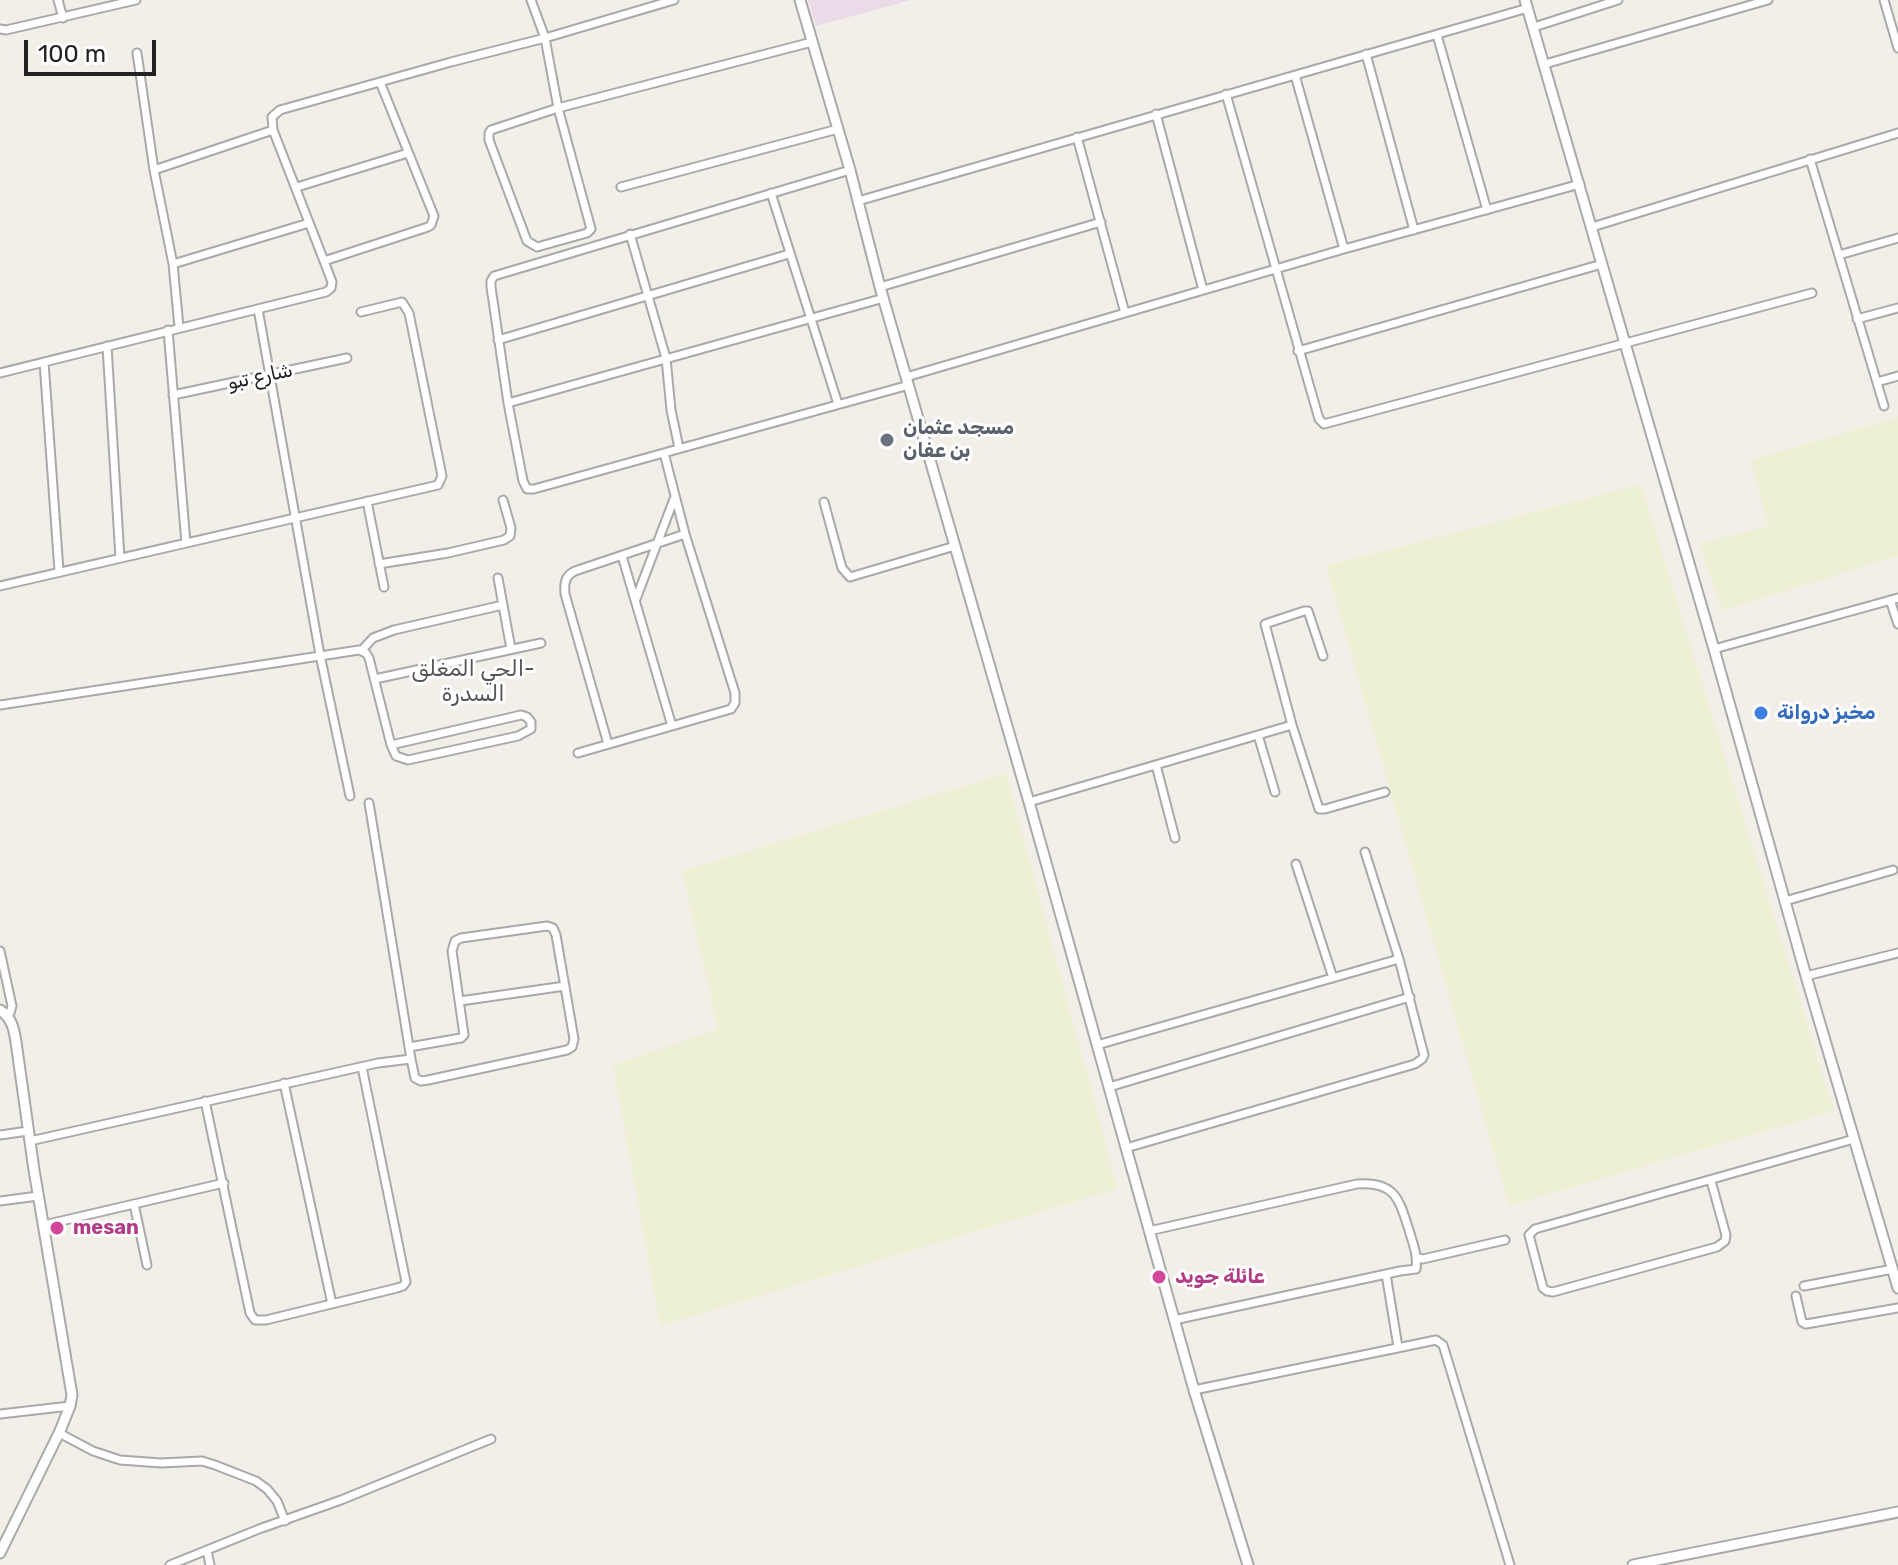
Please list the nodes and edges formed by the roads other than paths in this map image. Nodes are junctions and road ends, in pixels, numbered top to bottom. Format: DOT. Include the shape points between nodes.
graph roads {
  1 [pos="58,0"];
  2 [pos="531,0"];
  3 [pos="674,0"];
  4 [pos="800,0"];
  5 [pos="1618,0"];
  6 [pos="1768,0"];
  7 [pos="1884,0"];
  8 [pos="130,1"];
  9 [pos="1527,4"];
  10 [pos="63,18"];
  11 [pos="1534,27"];
  12 [pos="0,29"];
  13 [pos="1437,35"];
  14 [pos="545,38"];
  15 [pos="812,42"];
  16 [pos="1898,48"];
  17 [pos="137,53"];
  18 [pos="1366,54"];
  19 [pos="1545,64"];
  20 [pos="1295,75"];
  21 [pos="380,82"];
  22 [pos="1226,94"];
  23 [pos="558,108"];
  24 [pos="1156,114"];
  25 [pos="838,129"];
  26 [pos="273,130"];
  27 [pos="1898,133"];
  28 [pos="1077,137"];
  29 [pos="408,153"];
  30 [pos="1810,159"];
  31 [pos="154,170"];
  32 [pos="850,170"];
  33 [pos="1580,184"];
  34 [pos="297,187"];
  35 [pos="621,187"];
  36 [pos="771,193"];
  37 [pos="858,201"];
  38 [pos="1487,210"];
  39 [pos="1101,222"];
  40 [pos="309,223"];
  41 [pos="1592,227"];
  42 [pos="1414,230"];
  43 [pos="630,234"];
  44 [pos="1898,238"];
  45 [pos="1344,249"];
  46 [pos="789,254"];
  47 [pos="1839,255"];
  48 [pos="324,261"];
  49 [pos="173,264"];
  50 [pos="1602,264"];
  51 [pos="1276,268"];
  52 [pos="1203,290"];
  53 [pos="882,292"];
  54 [pos="1812,293"];
  55 [pos="648,295"];
  56 [pos="1898,308"];
  57 [pos="258,309"];
  58 [pos="361,312"];
  59 [pos="1125,313"];
  60 [pos="809,317"];
  61 [pos="1857,319"];
  62 [pos="179,327"];
  63 [pos="168,330"];
  64 [pos="498,340"];
  65 [pos="1625,342"];
  66 [pos="107,346"];
  67 [pos="1298,351"];
  68 [pos="347,358"];
  69 [pos="666,358"];
  70 [pos="44,362"];
  71 [pos="0,373"];
  72 [pos="268,375"];
  73 [pos="1898,376"];
  74 [pos="908,381"];
  75 [pos="1877,382"];
  76 [pos="173,395"];
  77 [pos="508,403"];
  78 [pos="838,404"];
  79 [pos="1884,406"];
  80 [pos="679,448"];
  81 [pos="664,453"];
  82 [pos="675,497"];
  83 [pos="503,500"];
  84 [pos="367,501"];
  85 [pos="824,502"];
  86 [pos="294,517"];
  87 [pos="685,534"];
  88 [pos="186,543"];
  89 [pos="657,544"];
  90 [pos="955,546"];
  91 [pos="622,556"];
  92 [pos="120,558"];
  93 [pos="379,564"];
  94 [pos="59,571"];
  95 [pos="498,578"];
  96 [pos="0,586"];
  97 [pos="384,587"];
  98 [pos="1894,599"];
  99 [pos="635,601"];
  100 [pos="503,605"];
  101 [pos="1898,624"];
  102 [pos="541,643"];
  103 [pos="511,649"];
  104 [pos="1714,649"];
  105 [pos="362,650"];
  106 [pos="320,655"];
  107 [pos="1323,656"];
  108 [pos="375,679"];
  109 [pos="0,705"];
  110 [pos="1292,725"];
  111 [pos="672,726"];
  112 [pos="1258,735"];
  113 [pos="608,744"];
  114 [pos="391,745"];
  115 [pos="578,753"];
  116 [pos="1156,765"];
  117 [pos="1275,792"];
  118 [pos="1385,792"];
  119 [pos="350,796"];
  120 [pos="1029,802"];
  121 [pos="369,803"];
  122 [pos="1175,838"];
  123 [pos="1365,852"];
  124 [pos="1296,864"];
  125 [pos="1893,870"];
  126 [pos="1785,901"];
  127 [pos="0,951"];
  128 [pos="1898,953"];
  129 [pos="1399,959"];
  130 [pos="2,967"];
  131 [pos="1806,976"];
  132 [pos="1333,978"];
  133 [pos="565,986"];
  134 [pos="1410,997"];
  135 [pos="460,1001"];
  136 [pos="3,1012"];
  137 [pos="1097,1045"];
  138 [pos="409,1047"];
  139 [pos="411,1059"];
  140 [pos="362,1067"];
  141 [pos="284,1083"];
  142 [pos="1109,1087"];
  143 [pos="205,1101"];
  144 [pos="0,1135"];
  145 [pos="29,1136"];
  146 [pos="1854,1139"];
  147 [pos="1126,1148"];
  148 [pos="1711,1181"];
  149 [pos="224,1183"];
  150 [pos="38,1196"];
  151 [pos="0,1201"];
  152 [pos="134,1204"];
  153 [pos="44,1225"];
  154 [pos="1149,1231"];
  155 [pos="1505,1240"];
  156 [pos="1418,1258"];
  157 [pos="147,1265"];
  158 [pos="1893,1269"];
  159 [pos="1386,1274"];
  160 [pos="1804,1286"];
  161 [pos="1898,1288"];
  162 [pos="1796,1296"];
  163 [pos="332,1304"];
  164 [pos="1898,1308"];
  165 [pos="1174,1320"];
  166 [pos="1398,1347"];
  167 [pos="1194,1390"];
  168 [pos="70,1406"];
  169 [pos="0,1414"];
  170 [pos="59,1433"];
  171 [pos="491,1439"];
  172 [pos="1898,1512"];
  173 [pos="285,1521"];
  174 [pos="207,1550"];
  175 [pos="0,1553"];
  176 [pos="170,1565"];
  177 [pos="210,1565"];
  178 [pos="1248,1565"];
  179 [pos="1510,1565"];
  180 [pos="1633,1565"];
  1 -- 10 [label="street"];
  2 -- 14 [label="street"];
  3 -- 14 [label="street"];
  4 -- 15 [label="street"];
  5 -- 11 [label="street"];
  6 -- 19 [label="street"];
  7 -- 16 [label="street"];
  8 -- 10 [label="street"];
  9 -- 11 [label="street"];
  9 -- 13 [label="street"];
  10 -- 12 [label="street"];
  11 -- 19 [label="street"];
  13 -- 18 [label="street"];
  13 -- 38 [label="street"];
  14 -- 21 [label="street"];
  14 -- 23 [label="street"];
  15 -- 23 [label="street"];
  15 -- 25 [label="street"];
  17 -- 31 [label="street"];
  18 -- 20 [label="street"];
  18 -- 42 [label="street"];
  19 -- 33 [label="street"];
  20 -- 22 [label="street"];
  20 -- 45 [label="street"];
  21 -- 26 [label="street" via="280,110 272,117"];
  21 -- 29 [label="street"];
  22 -- 24 [label="street"];
  22 -- 51 [label="street"];
  23 -- 23 [label="street" via="591,229 537,247 527,241 488,137 491,130"];
  24 -- 28 [label="street"];
  24 -- 52 [label="street"];
  25 -- 32 [label="street"];
  25 -- 35 [label="street"];
  26 -- 31 [label="street"];
  26 -- 34 [label="street"];
  27 -- 30 [label="street"];
  28 -- 37 [label="street"];
  28 -- 39 [label="street"];
  29 -- 34 [label="street"];
  29 -- 48 [label="street" via="434,216 431,225"];
  30 -- 41 [label="street"];
  30 -- 47 [label="street"];
  31 -- 49 [label="street"];
  32 -- 36 [label="street"];
  32 -- 37 [label="street"];
  33 -- 38 [label="street"];
  33 -- 41 [label="street"];
  34 -- 40 [label="street"];
  36 -- 43 [label="street"];
  36 -- 46 [label="street"];
  37 -- 53 [label="street"];
  38 -- 42 [label="street"];
  39 -- 53 [label="street"];
  39 -- 59 [label="street"];
  40 -- 48 [label="street"];
  40 -- 49 [label="street"];
  41 -- 50 [label="street"];
  42 -- 45 [label="street"];
  43 -- 55 [label="street"];
  43 -- 64 [label="street" via="494,276"];
  44 -- 47 [label="street"];
  45 -- 51 [label="street"];
  46 -- 55 [label="street"];
  46 -- 60 [label="street"];
  47 -- 61 [label="street"];
  48 -- 57 [label="street" via="332,282 326,292"];
  49 -- 62 [label="street"];
  50 -- 65 [label="street"];
  50 -- 67 [label="street"];
  51 -- 52 [label="street"];
  51 -- 67 [label="street"];
  52 -- 59 [label="street"];
  53 -- 60 [label="street"];
  53 -- 74 [label="street"];
  54 -- 65 [label="street"];
  55 -- 64 [label="street"];
  55 -- 69 [label="street"];
  56 -- 61 [label="street"];
  57 -- 62 [label="street"];
  57 -- 72 [label="street"];
  58 -- 84 [label="street" via="402,302 409,313 442,476 434,487"];
  59 -- 74 [label="street"];
  60 -- 69 [label="street"];
  60 -- 78 [label="street"];
  61 -- 75 [label="street"];
  62 -- 63 [label="street"];
  63 -- 66 [label="street"];
  63 -- 76 [label="street"];
  64 -- 77 [label="street"];
  65 -- 67 [label="street" via="1324,424"];
  65 -- 104 [label="street"];
  66 -- 70 [label="street"];
  66 -- 92 [label="street"];
  68 -- 72 [label="street, شارع تبو"];
  69 -- 77 [label="street"];
  69 -- 80 [label="street"];
  70 -- 71 [label="street"];
  70 -- 94 [label="street"];
  72 -- 76 [label="street, شارع تبو"];
  72 -- 86 [label="street"];
  73 -- 75 [label="street"];
  74 -- 78 [label="street"];
  74 -- 90 [label="street"];
  75 -- 79 [label="street"];
  76 -- 88 [label="street"];
  77 -- 81 [label="street" via="527,489"];
  78 -- 80 [label="street"];
  80 -- 81 [label="street"];
  81 -- 82 [label="street"];
  82 -- 87 [label="street"];
  82 -- 89 [label="street"];
  83 -- 93 [label="street" via="511,528 504,540"];
  84 -- 86 [label="street"];
  84 -- 93 [label="street"];
  85 -- 90 [label="street" via="842,568 850,577"];
  86 -- 88 [label="street"];
  86 -- 106 [label="street"];
  87 -- 89 [label="street"];
  87 -- 111 [label="street" via="735,703 731,709"];
  88 -- 92 [label="street"];
  89 -- 91 [label="street"];
  89 -- 99 [label="street"];
  90 -- 120 [label="street"];
  91 -- 99 [label="street"];
  91 -- 113 [label="street" via="571,573 564,586"];
  92 -- 94 [label="street"];
  93 -- 97 [label="street"];
  94 -- 96 [label="street"];
  95 -- 100 [label="street"];
  98 -- 101 [label="street"];
  98 -- 104 [label="street"];
  99 -- 111 [label="street"];
  100 -- 103 [label="street"];
  100 -- 105 [label="street" via="394,630 373,638"];
  102 -- 103 [label="street"];
  103 -- 108 [label="street"];
  104 -- 126 [label="street"];
  105 -- 106 [label="street"];
  105 -- 108 [label="street"];
  106 -- 109 [label="street"];
  106 -- 119 [label="street"];
  107 -- 110 [label="street" via="1308,611 1265,624"];
  108 -- 114 [label="street"];
  110 -- 112 [label="street"];
  110 -- 118 [label="street" via="1319,809"];
  111 -- 113 [label="street"];
  112 -- 116 [label="street"];
  112 -- 117 [label="street"];
  113 -- 115 [label="street"];
  114 -- 114 [label="street" via="396,756 408,760 518,736 531,729 531,722 521,715"];
  116 -- 120 [label="street"];
  116 -- 122 [label="street"];
  120 -- 137 [label="street"];
  121 -- 138 [label="street"];
  123 -- 129 [label="street"];
  124 -- 132 [label="street"];
  125 -- 126 [label="street"];
  126 -- 131 [label="street"];
  127 -- 130 [label="street"];
  128 -- 131 [label="street"];
  129 -- 132 [label="street"];
  129 -- 134 [label="street"];
  130 -- 136 [label="street" via="12,1006 10,1013"];
  131 -- 146 [label="street"];
  132 -- 137 [label="street"];
  133 -- 135 [label="street"];
  133 -- 135 [label="street" via="553,928 476,936 458,939 452,946"];
  133 -- 139 [label="street" via="574,1039 570,1049 421,1081 414,1076"];
  134 -- 142 [label="street"];
  134 -- 147 [label="street" via="1423,1049 1415,1064"];
  135 -- 138 [label="street" via="463,1038"];
  136 -- 145 [label="street" via="14,1029"];
  137 -- 142 [label="street"];
  138 -- 139 [label="street"];
  139 -- 140 [label="street"];
  140 -- 141 [label="street"];
  140 -- 163 [label="street" via="406,1281 401,1287"];
  141 -- 143 [label="street"];
  141 -- 163 [label="street"];
  142 -- 147 [label="street"];
  143 -- 145 [label="street"];
  143 -- 149 [label="street"];
  144 -- 145 [label="street"];
  145 -- 150 [label="street"];
  146 -- 148 [label="street"];
  146 -- 158 [label="street"];
  147 -- 154 [label="street"];
  148 -- 148 [label="street" via="1530,1231 1543,1288 1553,1292 1717,1247 1726,1235"];
  149 -- 152 [label="street"];
  149 -- 163 [label="street" via="253,1319"];
  150 -- 151 [label="street"];
  150 -- 153 [label="street"];
  152 -- 153 [label="street"];
  152 -- 157 [label="street"];
  153 -- 168 [label="street"];
  154 -- 156 [label="street" via="1357,1184 1380,1184 1400,1202"];
  154 -- 165 [label="street"];
  155 -- 156 [label="street"];
  156 -- 159 [label="street" via="1416,1269"];
  158 -- 160 [label="street"];
  158 -- 161 [label="street"];
  159 -- 165 [label="street"];
  159 -- 166 [label="street"];
  162 -- 164 [label="street" via="1806,1324"];
  165 -- 167 [label="street"];
  166 -- 167 [label="street"];
  166 -- 179 [label="street" via="1436,1340 1443,1345"];
  167 -- 178 [label="street"];
  168 -- 169 [label="street"];
  168 -- 170 [label="street"];
  170 -- 173 [label="street" via="120,1460 202,1461 256,1481 277,1501"];
  170 -- 175 [label="street"];
  171 -- 173 [label="street"];
  172 -- 180 [label="street"];
  173 -- 174 [label="street"];
  174 -- 176 [label="street"];
  174 -- 177 [label="street"];
}
